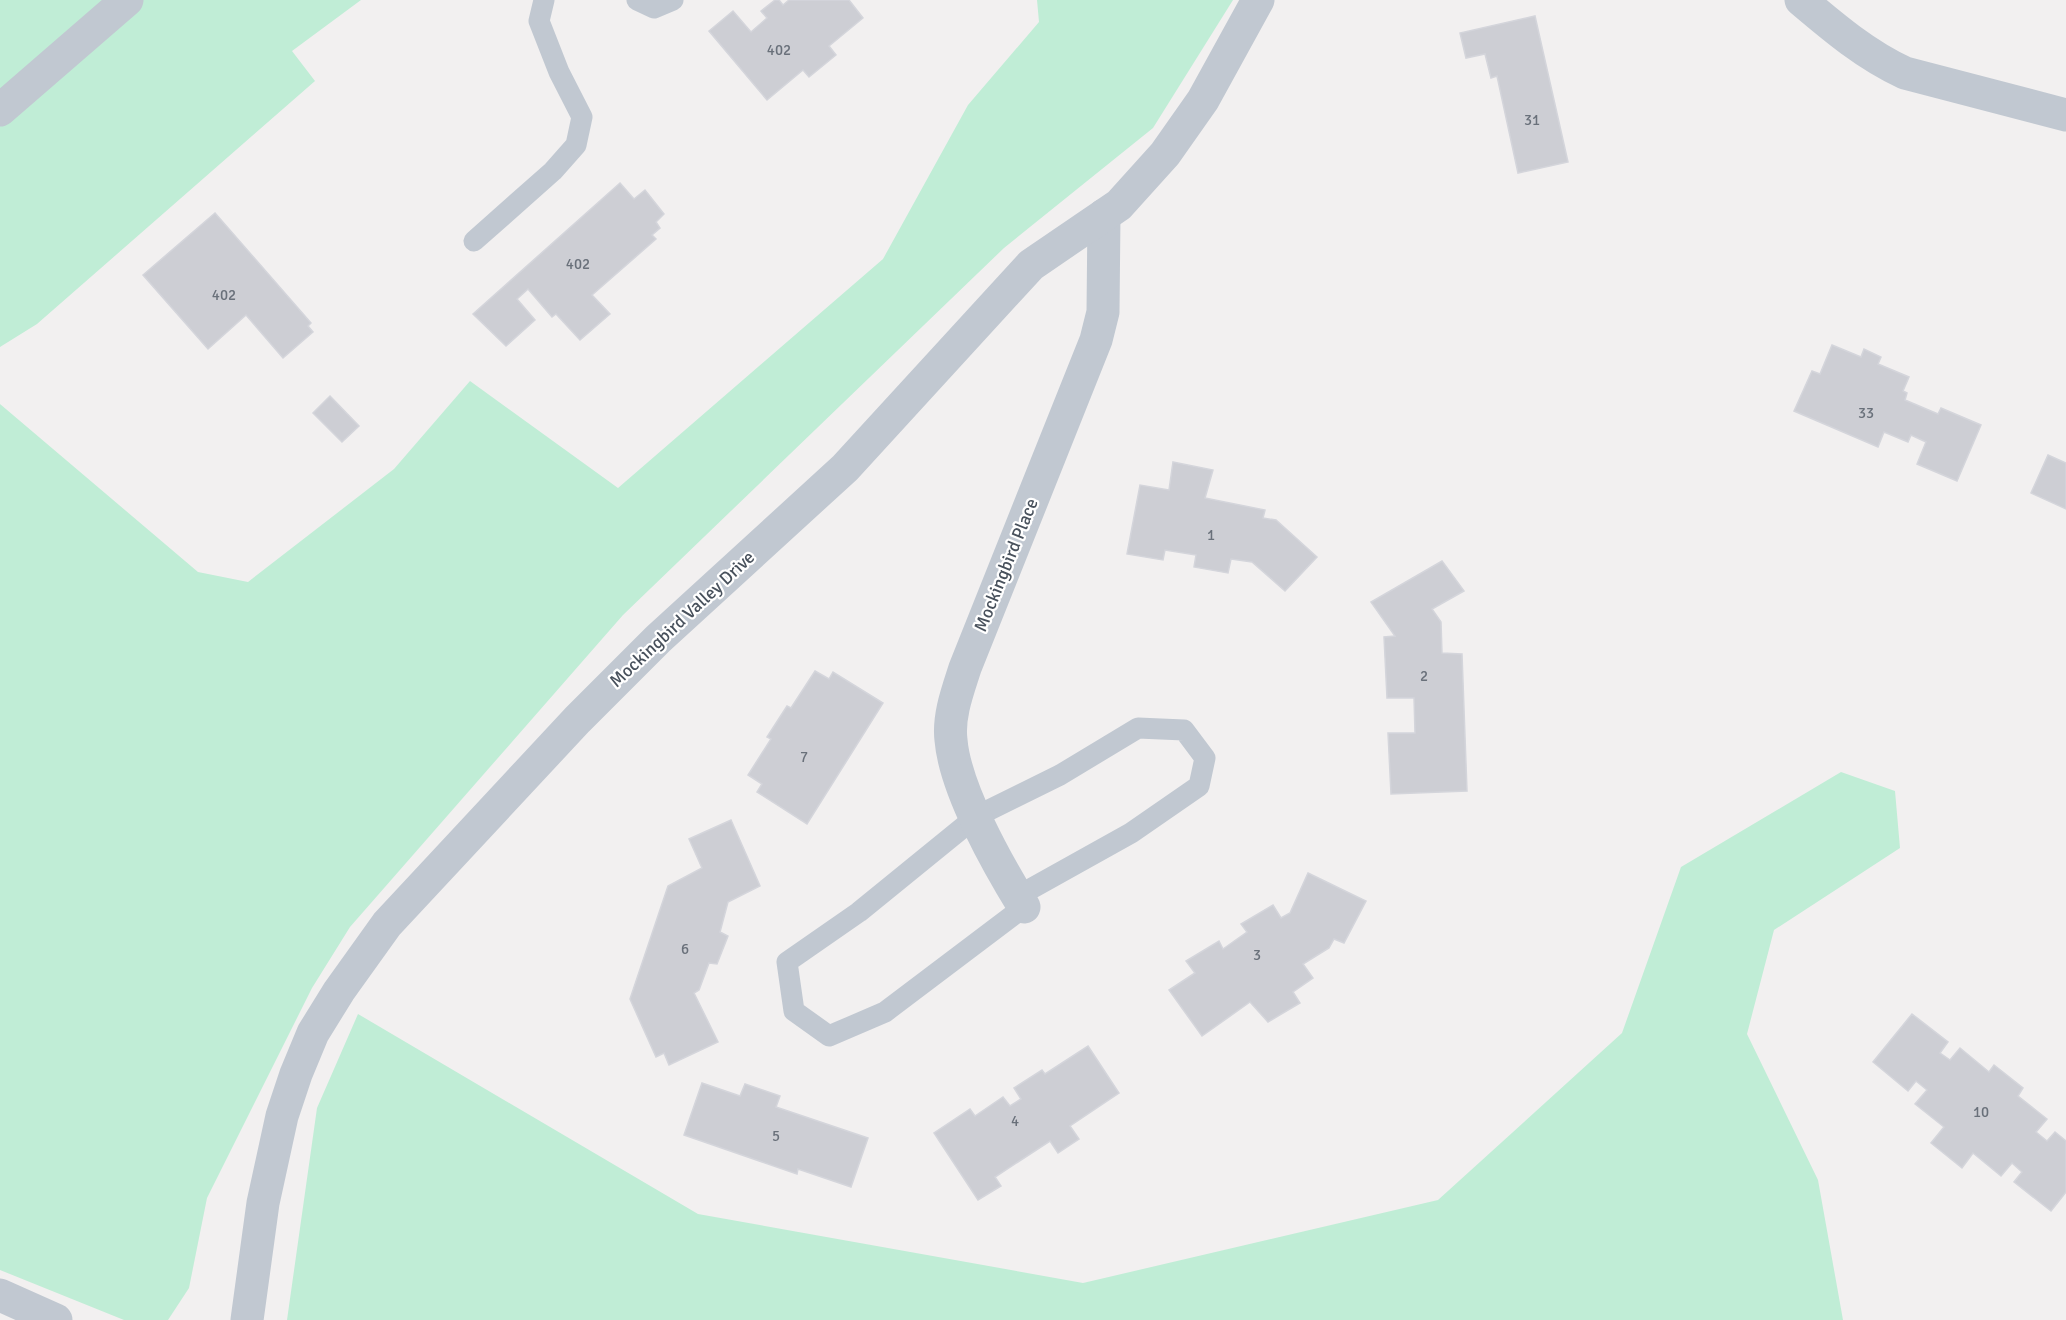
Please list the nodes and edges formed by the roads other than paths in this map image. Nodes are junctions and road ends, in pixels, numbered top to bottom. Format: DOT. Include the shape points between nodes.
graph roads {
  1 [pos="127,0"];
  2 [pos="544,0"];
  3 [pos="637,0"];
  4 [pos="673,0"];
  5 [pos="1258,0"];
  6 [pos="1802,0"];
  7 [pos="0,110"];
  8 [pos="2066,115"];
  9 [pos="1104,215"];
  10 [pos="474,241"];
  11 [pos="976,816"];
  12 [pos="1021,902"];
  13 [pos="0,1295"];
  14 [pos="56,1320"];
  15 [pos="247,1320"];
  1 -- 7 [label="street"];
  2 -- 10 [label="lane" via="539,21 582,117 576,145 553,171"];
  3 -- 4 [label="lane" via="654,8"];
  5 -- 9 [label="street, Mockingbird Valley Drive" via="1203,100 1165,154 1119,205"];
  6 -- 8 [label="street" via="1882,63 1905,73"];
  9 -- 11 [label="street, Mockingbird Place" via="1103,312 1096,340 954,704 950,738 955,767"];
  9 -- 15 [label="street, Mockingbird Valley Drive" via="1031,265 845,468 658,639 387,924 339,991 296,1074 282,1116 263,1203"];
  11 -- 12 [label="street, Mockingbird Place" via="998,865"];
  11 -- 12 [label="lane" via="1060,775 1138,728 1184,730 1205,758 1199,786"];
  11 -- 12 [label="lane" via="859,912 787,962 794,1011 828,1036 885,1012"];
  13 -- 14 [label="street"];
}
